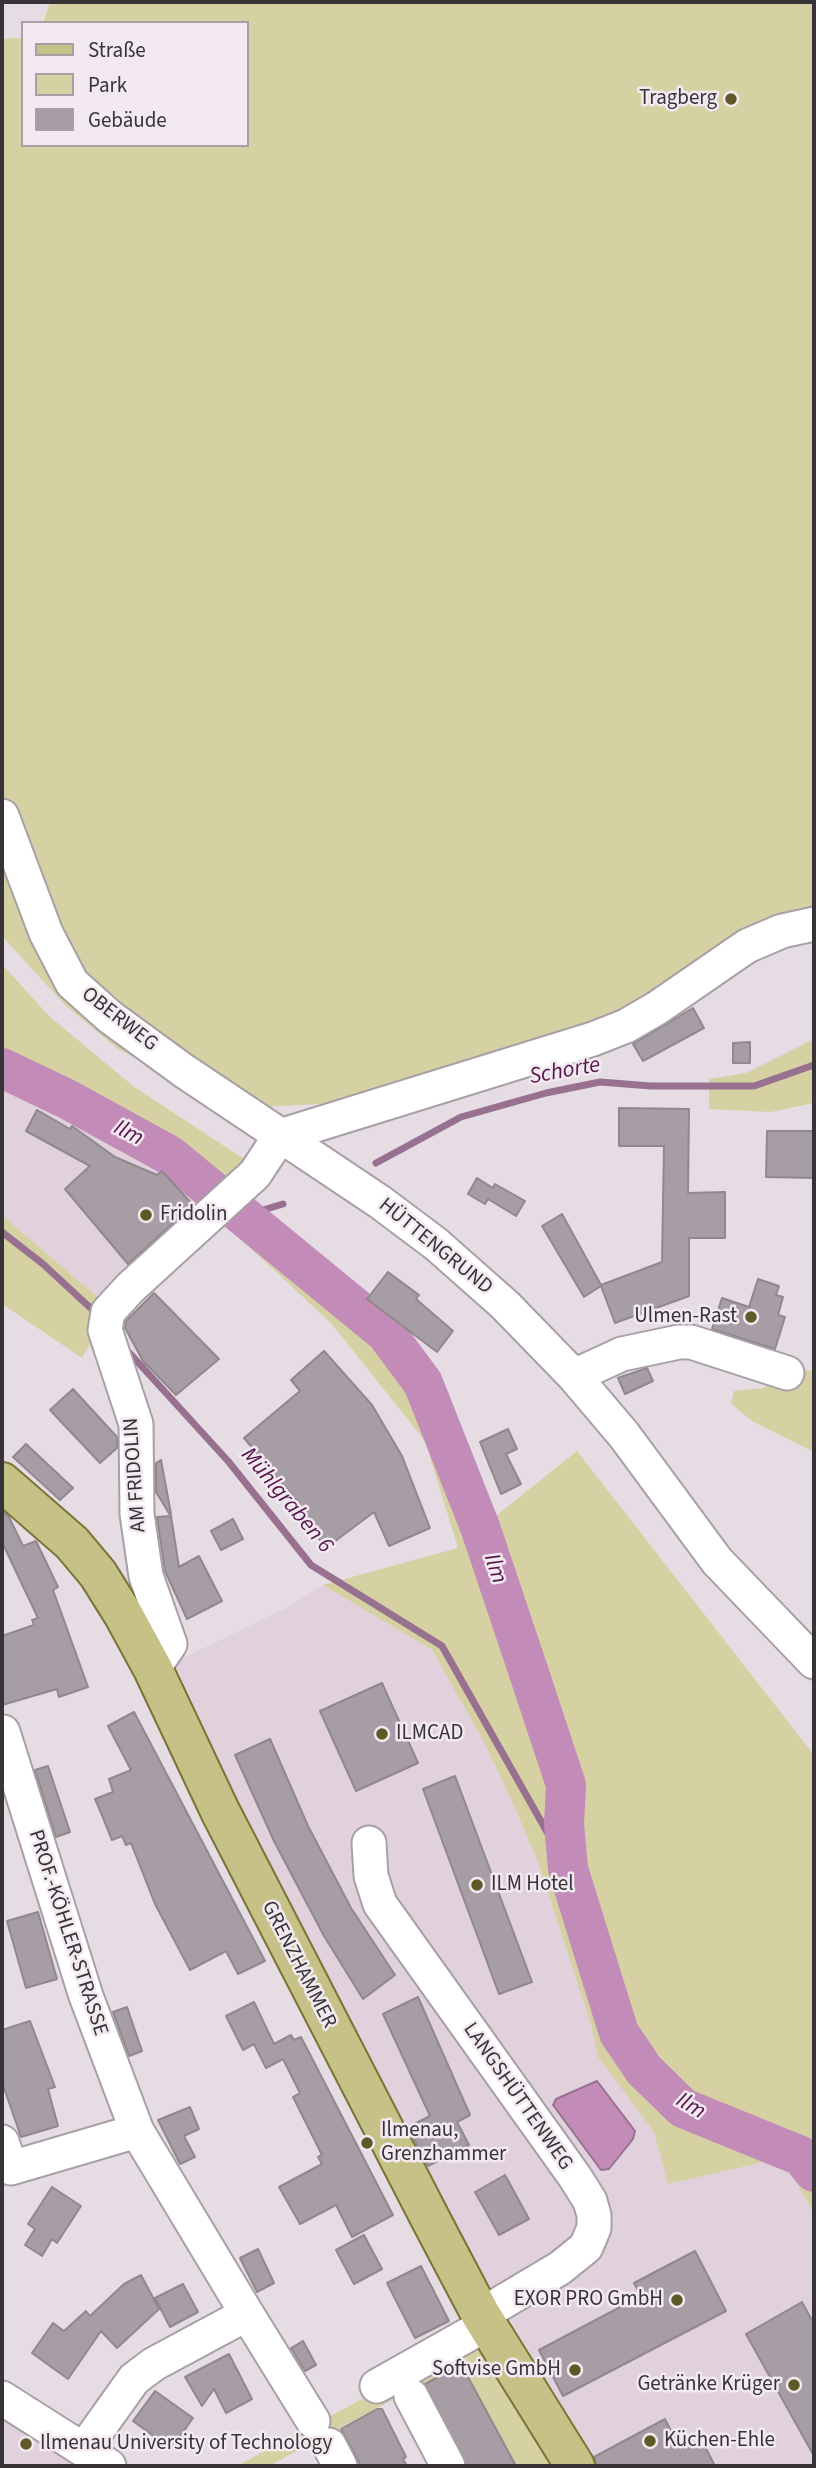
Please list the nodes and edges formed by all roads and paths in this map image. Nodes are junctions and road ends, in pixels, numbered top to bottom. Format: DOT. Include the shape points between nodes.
graph roads {
  1 [pos="2,816"];
  2 [pos="814,924"];
  3 [pos="280,1136"];
  4 [pos="787,1373"];
  5 [pos="575,1376"];
  6 [pos="2,1482"];
  7 [pos="814,1662"];
  8 [pos="153,1669"];
  9 [pos="3,1732"];
  10 [pos="369,1843"];
  11 [pos="136,2131"];
  12 [pos="5,2167"];
  13 [pos="247,2314"];
  14 [pos="484,2319"];
  15 [pos="377,2386"];
  16 [pos="411,2396"];
  17 [pos="2,2398"];
  18 [pos="327,2444"];
  19 [pos="97,2458"];
  20 [pos="449,2466"];
  21 [pos="575,2466"];
  1 -- 3 [label="street, OBERWEG" via="46,933 72,983 110,1017"];
  2 -- 3 [label="street" via="747,946 657,1008 593,1040"];
  3 -- 5 [label="street, HÜTTENGRUND" via="436,1244"];
  3 -- 8 [label="street, AM FRIDOLIN" via="255,1174 130,1288 107,1321 136,1424 135,1477 146,1576 170,1644"];
  4 -- 5 [label="street" via="679,1342 622,1354"];
  5 -- 7 [label="street, HÜTTENGRUND" via="718,1561"];
  6 -- 8 [label="main road, GRENZHAMMER" via="72,1543 98,1574"];
  8 -- 14 [label="main road, GRENZHAMMER" via="219,1811"];
  9 -- 11 [label="street, PROF.-KÖHLER-STRASSE" via="86,1996"];
  10 -- 14 [label="street, LANGSHÜTTENWEG" via="371,1876 380,1904 575,2177 594,2215 586,2247"];
  11 -- 12 [label="street"];
  11 -- 13 [label="street, PROF.-KÖHLER-STRASSE"];
  13 -- 18 [label="street, PROF.-KÖHLER-STRASSE"];
  13 -- 19 [label="street" via="134,2379"];
  14 -- 15 [label="street, LANGSHÜTTENWEG"];
  14 -- 21 [label="main road, GRENZHAMMER"];
  16 -- 20 [label="street"];
  17 -- 19 [label="street"];
}
